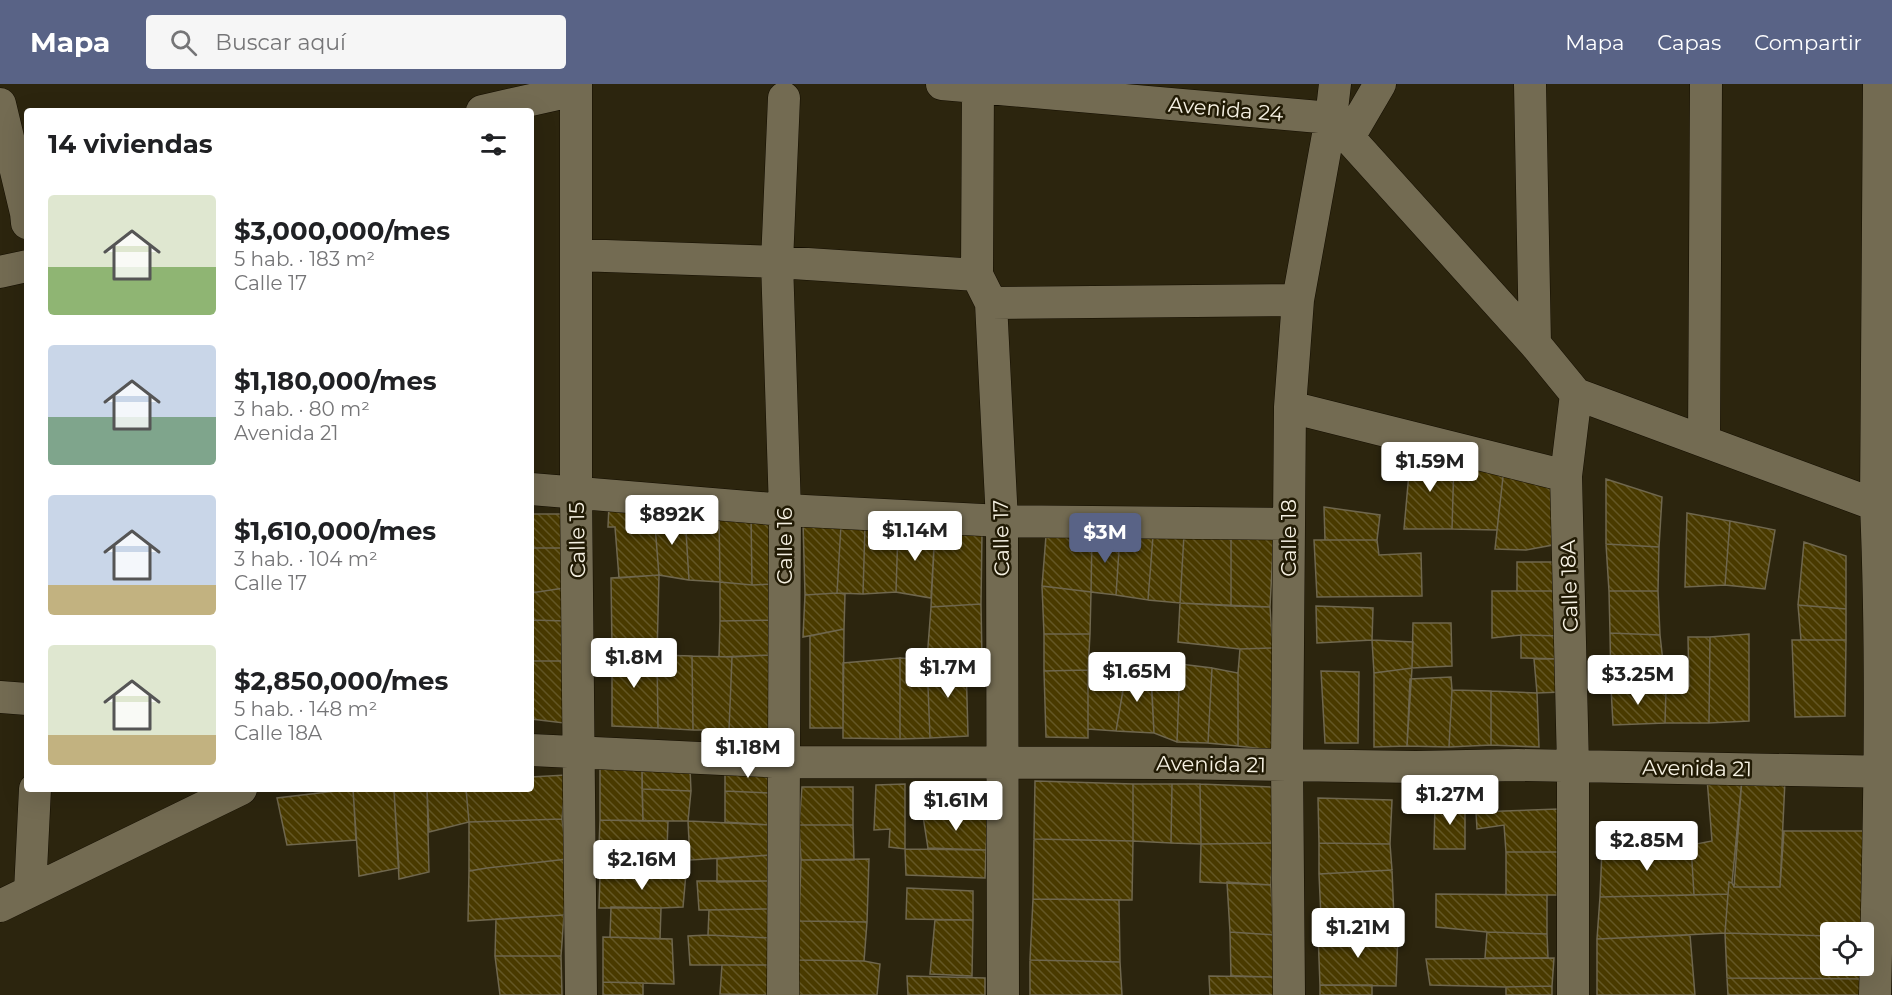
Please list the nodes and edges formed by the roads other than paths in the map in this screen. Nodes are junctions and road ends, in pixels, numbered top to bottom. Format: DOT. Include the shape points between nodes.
graph roads {
  1 [pos="942,84"];
  2 [pos="1335,84"];
  3 [pos="1380,84"];
  4 [pos="1530,84"];
  5 [pos="1707,84"];
  6 [pos="1879,84"];
  7 [pos="978,85"];
  8 [pos="576,87"];
  9 [pos="784,98"];
  10 [pos="0,104"];
  11 [pos="494,108"];
  12 [pos="1340,127"];
  13 [pos="24,204"];
  14 [pos="577,255"];
  15 [pos="777,261"];
  16 [pos="24,267"];
  17 [pos="0,272"];
  18 [pos="977,275"];
  19 [pos="1298,300"];
  20 [pos="991,303"];
  21 [pos="1535,344"];
  22 [pos="1576,394"];
  23 [pos="1290,407"];
  24 [pos="1704,441"];
  25 [pos="1566,476"];
  26 [pos="534,489"];
  27 [pos="576,493"];
  28 [pos="1876,505"];
  29 [pos="785,510"];
  30 [pos="1002,521"];
  31 [pos="1288,524"];
  32 [pos="1885,568"];
  33 [pos="0,698"];
  34 [pos="24,699"];
  35 [pos="534,750"];
  36 [pos="579,754"];
  37 [pos="784,762"];
  38 [pos="1002,763"];
  39 [pos="1287,764"];
  40 [pos="1573,766"];
  41 [pos="1886,772"];
  42 [pos="35,792"];
  43 [pos="235,792"];
  44 [pos="30,891"];
  45 [pos="0,906"];
  46 [pos="581,995"];
  47 [pos="783,995"];
  48 [pos="1002,995"];
  49 [pos="1289,995"];
  50 [pos="1574,995"];
  51 [pos="1875,995"];
  1 -- 7 [label="street, Avenida 24"];
  2 -- 12 [label="street, Calle 18"];
  3 -- 12 [label="street"];
  4 -- 21 [label="street"];
  5 -- 24 [label="street"];
  6 -- 28 [label="street"];
  7 -- 12 [label="street, Avenida 24"];
  7 -- 18 [label="street, Calle 17"];
  8 -- 11 [label="street"];
  8 -- 14 [label="street, Calle 15"];
  9 -- 15 [label="street, Calle 16"];
  10 -- 13 [label="street"];
  12 -- 19 [label="street, Calle 18"];
  12 -- 21 [label="street"];
  14 -- 15 [label="street"];
  14 -- 27 [label="street, Calle 15"];
  15 -- 18 [label="street"];
  15 -- 29 [label="street, Calle 16"];
  16 -- 17 [label="street"];
  18 -- 20 [label="street, Calle 17"];
  19 -- 20 [label="street"];
  19 -- 23 [label="street, Calle 18"];
  20 -- 30 [label="street, Calle 17"];
  21 -- 22 [label="street"];
  22 -- 24 [label="street"];
  22 -- 25 [label="street, Calle 18A"];
  23 -- 25 [label="street"];
  23 -- 31 [label="street, Calle 18"];
  24 -- 28 [label="street"];
  25 -- 40 [label="street, Calle 18A"];
  26 -- 27 [label="street"];
  27 -- 29 [label="street"];
  27 -- 36 [label="street, Calle 15"];
  28 -- 32 [label="street"];
  29 -- 30 [label="street"];
  29 -- 37 [label="street, Calle 16"];
  30 -- 31 [label="street"];
  30 -- 38 [label="street, Calle 17"];
  31 -- 39 [label="street, Calle 18"];
  32 -- 41 [label="street"];
  33 -- 34 [label="street"];
  35 -- 36 [label="street, Avenida 21"];
  36 -- 37 [label="street, Avenida 21"];
  36 -- 46 [label="street, Calle 15"];
  37 -- 38 [label="street, Avenida 21"];
  37 -- 47 [label="street, Calle 16"];
  38 -- 39 [label="street, Avenida 21"];
  38 -- 48 [label="street, Calle 17"];
  39 -- 40 [label="street, Avenida 21"];
  39 -- 49 [label="street, Calle 18"];
  40 -- 41 [label="street, Avenida 21"];
  40 -- 50 [label="street, Calle 18A"];
  41 -- 51 [label="street"];
  42 -- 44 [label="street"];
  43 -- 44 [label="street"];
  44 -- 45 [label="street"];
}
